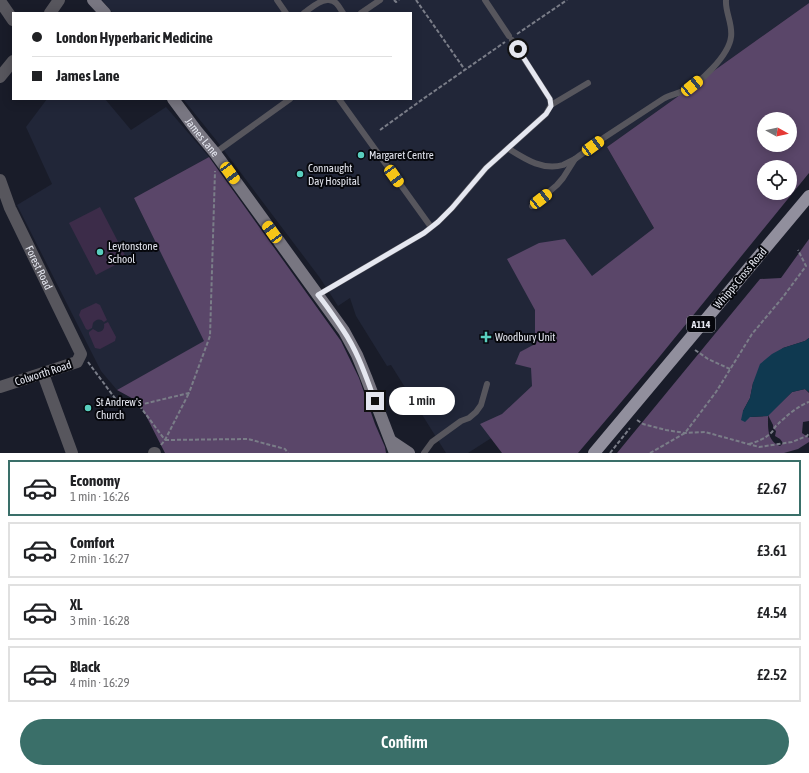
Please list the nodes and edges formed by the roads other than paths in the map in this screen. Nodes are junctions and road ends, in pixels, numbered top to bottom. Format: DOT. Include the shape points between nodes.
graph roads {
  1 [pos="59,0"];
  2 [pos="93,0"];
  3 [pos="277,0"];
  4 [pos="328,0"];
  5 [pos="380,0"];
  6 [pos="485,0"];
  7 [pos="726,0"];
  8 [pos="0,1"];
  9 [pos="51,12"];
  10 [pos="103,12"];
  11 [pos="285,12"];
  12 [pos="305,12"];
  13 [pos="342,12"];
  14 [pos="363,12"];
  15 [pos="12,19"];
  16 [pos="12,62"];
  17 [pos="0,77"];
  18 [pos="588,83"];
  19 [pos="174,100"];
  20 [pos="289,100"];
  21 [pos="340,100"];
  22 [pos="551,102"];
  23 [pos="509,148"];
  24 [pos="215,153"];
  25 [pos="574,159"];
  26 [pos="0,180"];
  27 [pos="809,196"];
  28 [pos="532,206"];
  29 [pos="431,227"];
  30 [pos="318,295"];
  31 [pos="81,354"];
  32 [pos="42,374"];
  33 [pos="487,384"];
  34 [pos="0,387"];
  35 [pos="391,441"];
  36 [pos="72,453"];
  37 [pos="395,453"];
  38 [pos="409,453"];
  39 [pos="424,453"];
  40 [pos="594,453"];
  1 -- 9 [label="street"];
  2 -- 10 [label="street"];
  3 -- 11 [label="lane"];
  4 -- 12 [label="lane" via="317,3"];
  4 -- 13 [label="lane" via="337,4"];
  5 -- 14 [label="lane"];
  6 -- 22 [label="lane" via="512,38"];
  7 -- 25 [label="lane" via="731,37 718,62 692,86 663,99"];
  8 -- 15 [label="street"];
  16 -- 17 [label="street"];
  18 -- 22 [label="lane"];
  19 -- 24 [label="street, James Lane"];
  20 -- 24 [label="lane"];
  21 -- 29 [label="lane"];
  22 -- 23 [label="lane" via="546,114"];
  23 -- 25 [label="lane" via="542,166 558,166"];
  23 -- 29 [label="lane" via="486,168 452,208"];
  24 -- 30 [label="street, James Lane"];
  25 -- 28 [label="lane" via="557,185"];
  26 -- 31 [label="street, Forest Road" via="10,208"];
  27 -- 40 [label="main road, Whipps Cross Road / A114"];
  29 -- 30 [label="lane"];
  30 -- 35 [label="street, James Lane" via="344,331 357,355"];
  31 -- 32 [label="street, Colworth Road" via="77,362"];
  32 -- 34 [label="street, Colworth Road"];
  32 -- 36 [label="street"];
  33 -- 39 [label="lane" via="481,405 476,412 432,442"];
  35 -- 37 [label="street, James Lane"];
  35 -- 38 [label="street"];
}
